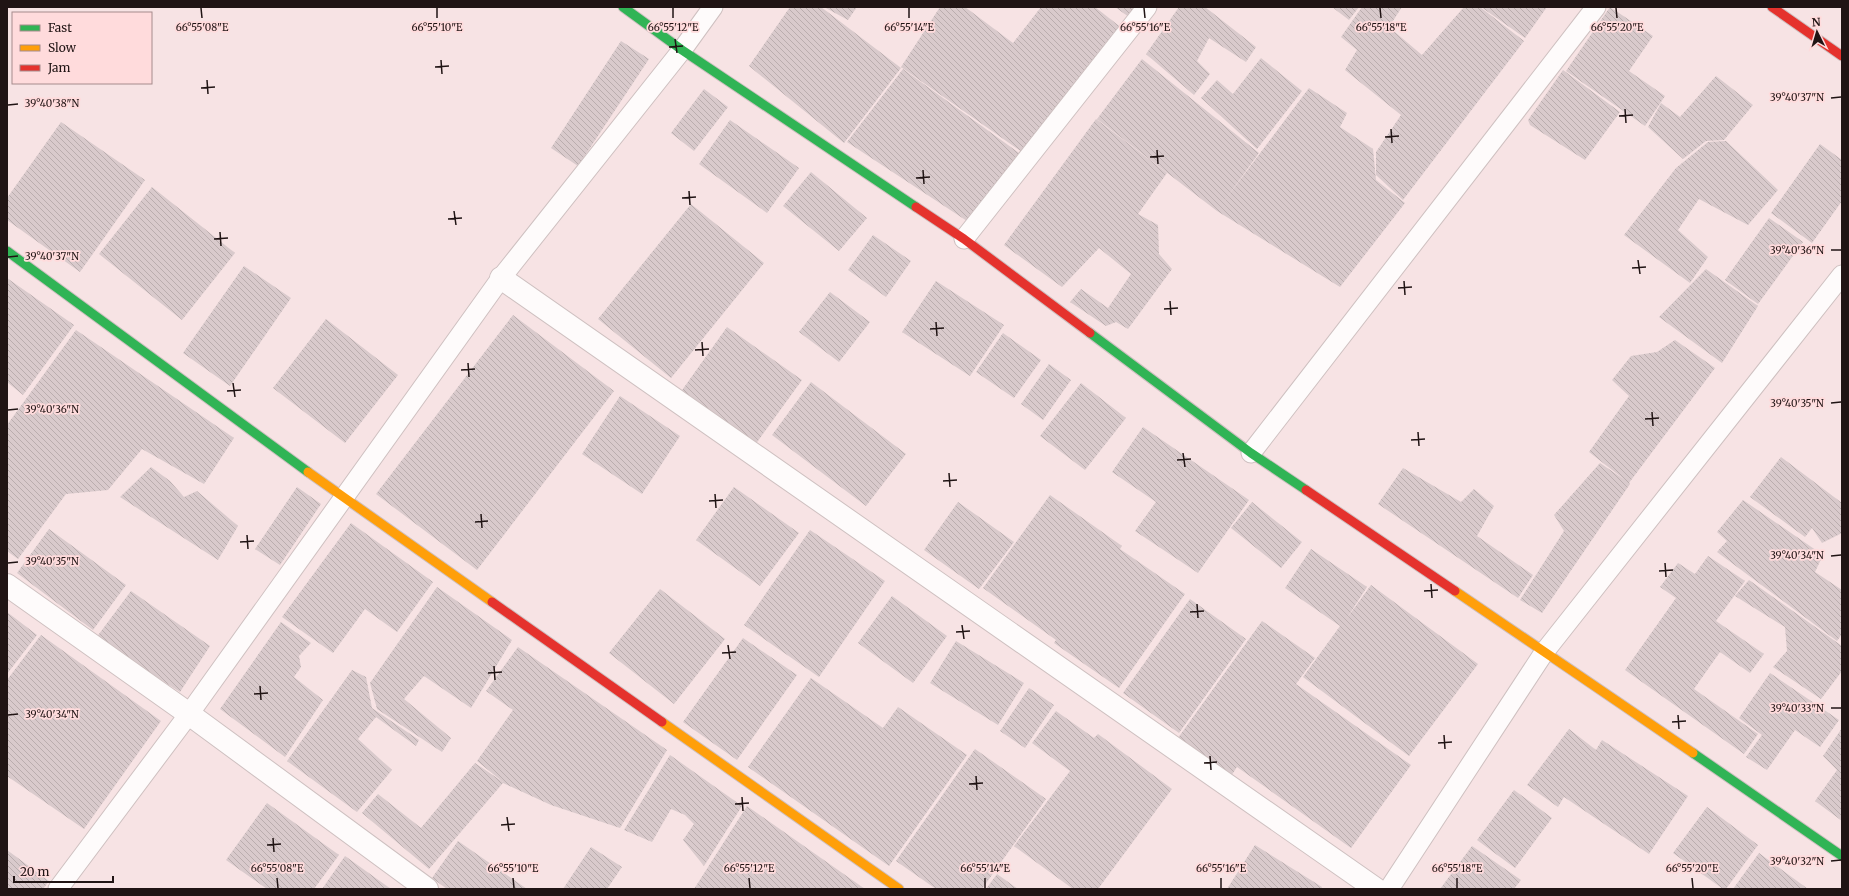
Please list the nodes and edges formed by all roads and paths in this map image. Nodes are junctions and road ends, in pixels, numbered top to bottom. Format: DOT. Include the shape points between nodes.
graph roads {
  1 [pos="623,7"];
  2 [pos="713,7"];
  3 [pos="1147,7"];
  4 [pos="1596,7"];
  5 [pos="1772,7"];
  6 [pos="682,50"];
  7 [pos="1842,56"];
  8 [pos="964,239"];
  9 [pos="7,251"];
  10 [pos="1842,275"];
  11 [pos="501,278"];
  12 [pos="1251,453"];
  13 [pos="343,497"];
  14 [pos="7,585"];
  15 [pos="1545,651"];
  16 [pos="189,714"];
  17 [pos="1842,856"];
  18 [pos="58,889"];
  19 [pos="427,889"];
  20 [pos="899,889"];
  21 [pos="1376,889"];
  22 [pos="1389,889"];
  1 -- 6 [label="street"];
  2 -- 6 [label="lane"];
  3 -- 8 [label="lane"];
  4 -- 12 [label="lane"];
  5 -- 7 [label="street"];
  6 -- 8 [label="street"];
  6 -- 11 [label="lane"];
  8 -- 12 [label="street"];
  9 -- 13 [label="street"];
  10 -- 15 [label="lane"];
  11 -- 13 [label="lane"];
  11 -- 21 [label="street"];
  12 -- 15 [label="street"];
  13 -- 16 [label="lane"];
  13 -- 20 [label="street"];
  14 -- 16 [label="street"];
  15 -- 17 [label="street"];
  15 -- 22 [label="lane"];
  16 -- 18 [label="lane"];
  16 -- 19 [label="street"];
}
